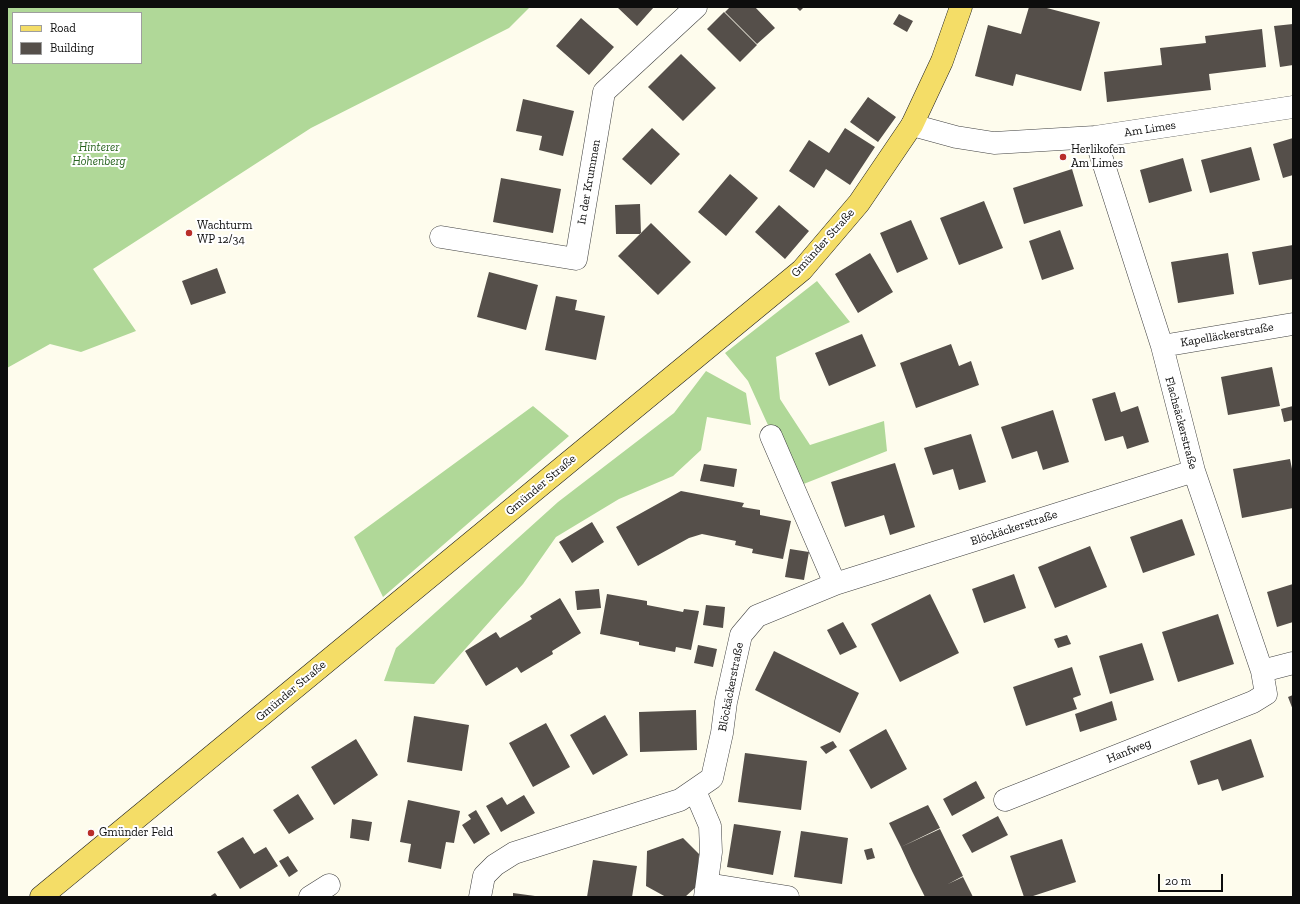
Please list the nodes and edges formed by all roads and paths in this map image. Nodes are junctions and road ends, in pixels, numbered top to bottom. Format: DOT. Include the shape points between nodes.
graph roads {
  1 [pos="696,7"];
  2 [pos="961,7"];
  3 [pos="1293,107"];
  4 [pos="912,125"];
  5 [pos="1095,137"];
  6 [pos="441,237"];
  7 [pos="1293,324"];
  8 [pos="1162,346"];
  9 [pos="771,436"];
  10 [pos="1194,471"];
  11 [pos="835,584"];
  12 [pos="1293,663"];
  13 [pos="1262,672"];
  14 [pos="1253,702"];
  15 [pos="695,791"];
  16 [pos="1005,800"];
  17 [pos="329,885"];
  18 [pos="706,891"];
  19 [pos="41,897"];
  20 [pos="310,897"];
  21 [pos="480,897"];
  22 [pos="788,897"];
  1 -- 6 [label="street, In der Krummen" via="604,92 576,260"];
  2 -- 4 [label="main road, Gmünder Straße" via="942,61"];
  3 -- 5 [label="street, Am Limes"];
  4 -- 5 [label="street, Am Limes" via="956,137 994,143"];
  4 -- 19 [label="main road, Gmünder Straße" via="859,203 802,270"];
  5 -- 8 [label="street, Flachsäckerstraße"];
  7 -- 8 [label="street, Kapelläckerstraße"];
  8 -- 10 [label="street, Flachsäckerstraße"];
  9 -- 11 [label="street"];
  10 -- 11 [label="street, Blöckäckerstraße"];
  10 -- 13 [label="street, Flachsäckerstraße"];
  11 -- 15 [label="street, Blöckäckerstraße" via="757,616 740,635 712,778"];
  12 -- 13 [label="street"];
  13 -- 14 [label="street, Flachsäckerstraße" via="1266,694"];
  14 -- 16 [label="street, Hanfweg"];
  15 -- 18 [label="street" via="710,826 711,852"];
  15 -- 21 [label="street, Blöckäckerstraße" via="680,800 514,853 495,865 484,876"];
  17 -- 20 [label="street"];
  18 -- 22 [label="street"];
}
